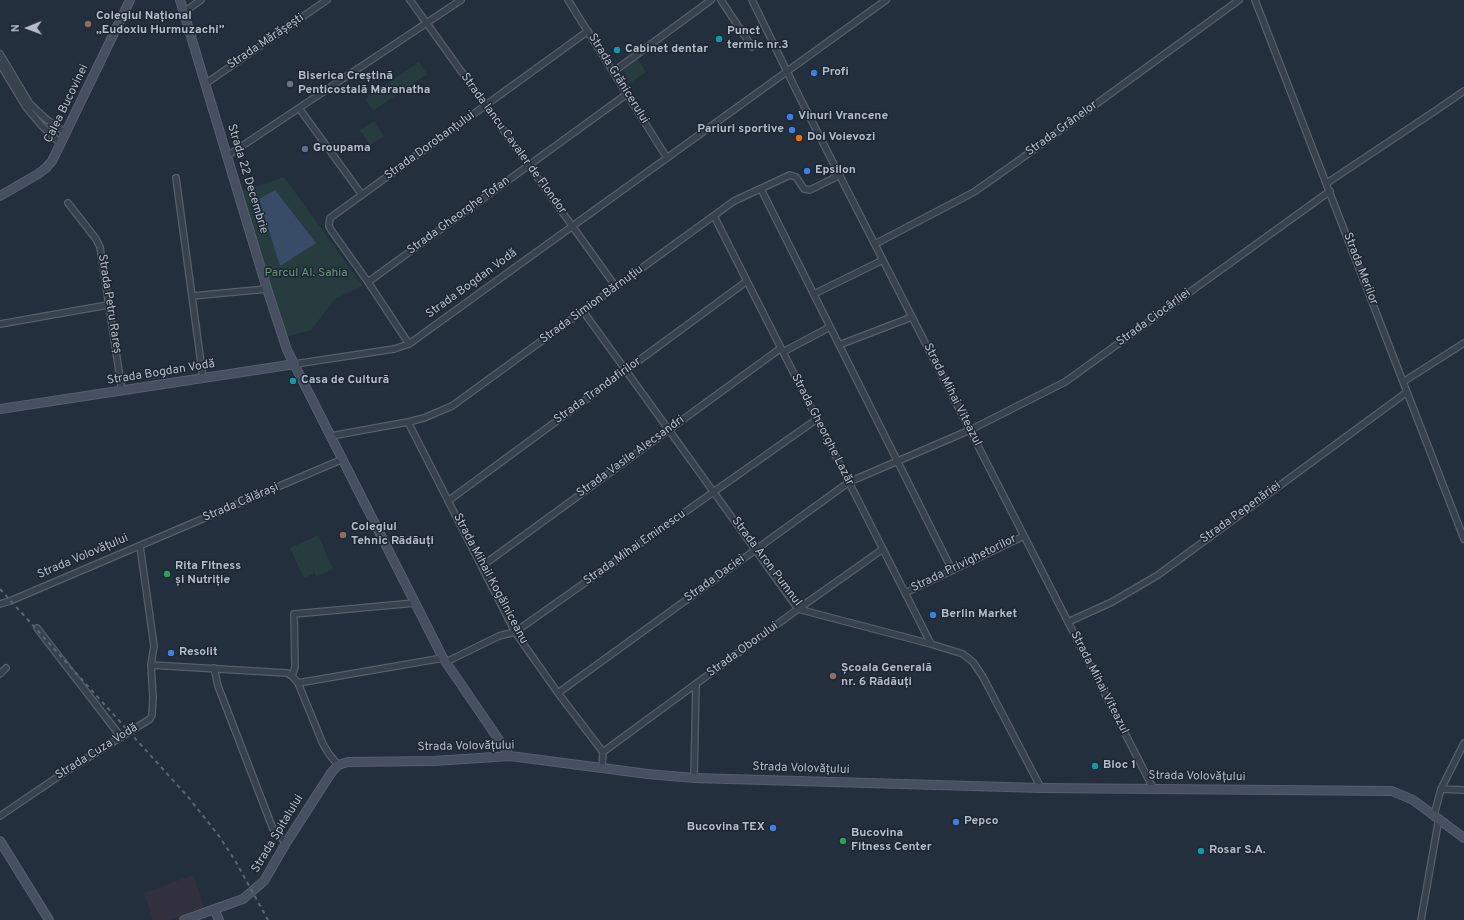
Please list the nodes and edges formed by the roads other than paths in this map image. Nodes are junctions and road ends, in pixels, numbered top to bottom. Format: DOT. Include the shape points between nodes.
graph roads {
  1 [pos="130,0"];
  2 [pos="180,0"];
  3 [pos="201,0"];
  4 [pos="328,0"];
  5 [pos="410,0"];
  6 [pos="461,0"];
  7 [pos="568,0"];
  8 [pos="711,0"];
  9 [pos="721,0"];
  10 [pos="752,0"];
  11 [pos="886,0"];
  12 [pos="1239,0"];
  13 [pos="1255,0"];
  14 [pos="184,12"];
  15 [pos="427,23"];
  16 [pos="588,32"];
  17 [pos="752,47"];
  18 [pos="0,54"];
  19 [pos="0,64"];
  20 [pos="613,72"];
  21 [pos="787,72"];
  22 [pos="205,84"];
  23 [pos="1464,90"];
  24 [pos="627,94"];
  25 [pos="486,105"];
  26 [pos="300,108"];
  27 [pos="66,133"];
  28 [pos="61,144"];
  29 [pos="227,156"];
  30 [pos="667,158"];
  31 [pos="528,165"];
  32 [pos="840,175"];
  33 [pos="176,178"];
  34 [pos="1327,183"];
  35 [pos="761,188"];
  36 [pos="1330,191"];
  37 [pos="362,195"];
  38 [pos="0,196"];
  39 [pos="68,203"];
  40 [pos="714,216"];
  41 [pos="572,227"];
  42 [pos="875,244"];
  43 [pos="883,260"];
  44 [pos="747,281"];
  45 [pos="368,282"];
  46 [pos="616,287"];
  47 [pos="267,289"];
  48 [pos="814,294"];
  49 [pos="192,296"];
  50 [pos="108,306"];
  51 [pos="583,311"];
  52 [pos="912,317"];
  53 [pos="0,324"];
  54 [pos="830,327"];
  55 [pos="1464,343"];
  56 [pos="409,344"];
  57 [pos="839,345"];
  58 [pos="782,350"];
  59 [pos="295,364"];
  60 [pos="626,370"];
  61 [pos="203,378"];
  62 [pos="1403,382"];
  63 [pos="122,391"];
  64 [pos="1407,392"];
  65 [pos="0,410"];
  66 [pos="817,419"];
  67 [pos="408,422"];
  68 [pos="669,429"];
  69 [pos="970,430"];
  70 [pos="331,436"];
  71 [pos="343,459"];
  72 [pos="898,462"];
  73 [pos="849,482"];
  74 [pos="714,492"];
  75 [pos="448,501"];
  76 [pos="1024,536"];
  77 [pos="1464,539"];
  78 [pos="140,546"];
  79 [pos="883,549"];
  80 [pos="756,550"];
  81 [pos="482,566"];
  82 [pos="952,570"];
  83 [pos="905,593"];
  84 [pos="415,603"];
  85 [pos="0,604"];
  86 [pos="798,609"];
  87 [pos="1068,622"];
  88 [pos="37,628"];
  89 [pos="515,632"];
  90 [pos="931,644"];
  91 [pos="444,660"];
  92 [pos="151,665"];
  93 [pos="6,668"];
  94 [pos="214,668"];
  95 [pos="0,674"];
  96 [pos="292,676"];
  97 [pos="298,683"];
  98 [pos="696,684"];
  99 [pos="558,693"];
  100 [pos="121,737"];
  101 [pos="1464,743"];
  102 [pos="603,752"];
  103 [pos="510,756"];
  104 [pos="338,765"];
  105 [pos="602,769"];
  106 [pos="694,778"];
  107 [pos="1041,788"];
  108 [pos="1153,788"];
  109 [pos="1441,789"];
  110 [pos="1464,790"];
  111 [pos="0,816"];
  112 [pos="1436,817"];
  113 [pos="1464,838"];
  114 [pos="0,841"];
  115 [pos="286,842"];
  116 [pos="214,909"];
  117 [pos="49,920"];
  118 [pos="184,920"];
  119 [pos="220,920"];
  120 [pos="1421,920"];
  1 -- 27 [label="main road, Calea Bucovinei"];
  2 -- 14 [label="main road, Strada 22 Decembrie"];
  3 -- 14 [label="street"];
  4 -- 22 [label="street, Strada Mărășești"];
  5 -- 15 [label="street, Strada Iancu Cavaler de Flondor"];
  6 -- 15 [label="street"];
  7 -- 16 [label="street, Strada Grănicerului"];
  8 -- 20 [label="street"];
  9 -- 17 [label="street"];
  10 -- 21 [label="street, Strada Mihai Viteazul"];
  11 -- 21 [label="street, Strada Bogdan Vodă"];
  12 -- 42 [label="street, Strada Grânelor" via="974,192"];
  13 -- 34 [label="street, Strada Merilor"];
  14 -- 22 [label="main road, Strada 22 Decembrie"];
  15 -- 25 [label="street, Strada Iancu Cavaler de Flondor"];
  15 -- 26 [label="street"];
  16 -- 20 [label="street, Strada Grănicerului"];
  16 -- 25 [label="street, Strada Dorobanțului"];
  18 -- 27 [label="street" via="30,104"];
  19 -- 28 [label="street" via="26,107"];
  20 -- 24 [label="street, Strada Grănicerului"];
  21 -- 30 [label="street, Strada Bogdan Vodă"];
  21 -- 32 [label="street, Strada Mihai Viteazul"];
  22 -- 29 [label="main road, Strada 22 Decembrie"];
  23 -- 34 [label="street"];
  24 -- 30 [label="street, Strada Grănicerului"];
  24 -- 31 [label="street, Strada Gheorghe Tofan"];
  25 -- 31 [label="street, Strada Iancu Cavaler de Flondor"];
  25 -- 37 [label="street, Strada Dorobanțului"];
  26 -- 29 [label="street"];
  26 -- 37 [label="street"];
  27 -- 28 [label="main road, Calea Bucovinei"];
  28 -- 38 [label="main road, Calea Bucovinei" via="46,168"];
  29 -- 47 [label="main road, Strada 22 Decembrie"];
  30 -- 41 [label="street, Strada Bogdan Vodă"];
  31 -- 41 [label="street, Strada Iancu Cavaler de Flondor"];
  31 -- 45 [label="street, Strada Gheorghe Tofan"];
  32 -- 35 [label="street, Strada Simion Bărnuțiu" via="810,190 804,189 796,177 790,175"];
  32 -- 42 [label="street, Strada Mihai Viteazul"];
  33 -- 49 [label="street"];
  34 -- 36 [label="street, Strada Merilor"];
  35 -- 40 [label="street, Strada Simion Bărnuțiu" via="734,201"];
  35 -- 48 [label="street"];
  36 -- 62 [label="street, Strada Merilor"];
  36 -- 69 [label="street, Strada Ciocârliei" via="1065,382"];
  37 -- 45 [label="street, Strada Dorobanțului" via="330,218 329,222 331,230"];
  39 -- 50 [label="street, Strada Petru Rareș" via="100,247"];
  40 -- 44 [label="street, Strada Gheorghe Lazăr"];
  40 -- 46 [label="street, Strada Simion Bărnuțiu"];
  41 -- 46 [label="street, Strada Iancu Cavaler de Flondor"];
  41 -- 56 [label="street, Strada Bogdan Vodă"];
  42 -- 43 [label="street, Strada Mihai Viteazul"];
  43 -- 48 [label="street"];
  43 -- 52 [label="street, Strada Mihai Viteazul"];
  44 -- 58 [label="street, Strada Gheorghe Lazăr"];
  44 -- 60 [label="street, Strada Trandafirilor"];
  45 -- 56 [label="street"];
  46 -- 51 [label="street, Strada Simion Bărnuțiu"];
  47 -- 49 [label="street"];
  47 -- 59 [label="main road, Strada 22 Decembrie" via="287,350"];
  48 -- 54 [label="street"];
  49 -- 61 [label="street"];
  50 -- 53 [label="street"];
  50 -- 63 [label="street, Strada Petru Rareș"];
  51 -- 60 [label="street, Strada Aron Pumnul"];
  51 -- 67 [label="street, Strada Simion Bărnuțiu" via="452,406"];
  52 -- 57 [label="street"];
  52 -- 69 [label="street, Strada Mihai Viteazul"];
  54 -- 57 [label="street"];
  54 -- 58 [label="street, Strada Vasile Alecsandri"];
  55 -- 62 [label="street"];
  56 -- 59 [label="street, Strada Bogdan Vodă" via="394,349"];
  57 -- 72 [label="street"];
  58 -- 66 [label="street, Strada Gheorghe Lazăr"];
  58 -- 68 [label="street, Strada Vasile Alecsandri"];
  59 -- 61 [label="main road, Strada Bogdan Vodă"];
  59 -- 70 [label="main road, Strada 22 Decembrie"];
  60 -- 68 [label="street, Strada Aron Pumnul"];
  60 -- 75 [label="street, Strada Trandafirilor"];
  61 -- 63 [label="main road, Strada Bogdan Vodă"];
  62 -- 64 [label="street, Strada Merilor"];
  63 -- 65 [label="main road, Strada Bogdan Vodă"];
  64 -- 77 [label="street, Strada Merilor"];
  64 -- 87 [label="street, Strada Pepenăriei" via="1158,575 1112,602"];
  66 -- 73 [label="street, Strada Gheorghe Lazăr"];
  66 -- 74 [label="street, Strada Mihai Eminescu"];
  67 -- 70 [label="street, Strada Simion Bărnuțiu"];
  67 -- 75 [label="street, Strada Mihail Kogălniceanu"];
  68 -- 74 [label="street, Strada Aron Pumnul"];
  68 -- 81 [label="street, Strada Vasile Alecsandri"];
  69 -- 72 [label="street, Strada Ciocârliei"];
  69 -- 76 [label="street, Strada Mihai Viteazul"];
  70 -- 71 [label="main road, Strada 22 Decembrie"];
  71 -- 78 [label="street, Strada Călărași"];
  71 -- 84 [label="main road, Strada 22 Decembrie"];
  72 -- 73 [label="street, Strada Daciei"];
  72 -- 82 [label="street"];
  73 -- 79 [label="street, Strada Gheorghe Lazăr"];
  73 -- 80 [label="street, Strada Daciei"];
  74 -- 80 [label="street, Strada Aron Pumnul"];
  74 -- 89 [label="street, Strada Mihai Eminescu"];
  75 -- 81 [label="street, Strada Mihail Kogălniceanu"];
  76 -- 82 [label="street, Strada Privighetorilor"];
  76 -- 87 [label="street, Strada Mihai Viteazul"];
  78 -- 85 [label="street, Strada Volovățului"];
  78 -- 92 [label="street, Strada Volovățului" via="154,646"];
  79 -- 83 [label="street, Strada Gheorghe Lazăr"];
  79 -- 86 [label="street, Strada Oborului"];
  80 -- 86 [label="street, Strada Aron Pumnul"];
  80 -- 99 [label="street, Strada Daciei"];
  81 -- 89 [label="street, Strada Mihail Kogălniceanu"];
  82 -- 83 [label="street, Strada Privighetorilor"];
  83 -- 90 [label="street, Strada Gheorghe Lazăr"];
  84 -- 91 [label="main road, Strada 22 Decembrie"];
  84 -- 96 [label="street" via="294,614 295,667"];
  86 -- 90 [label="street, Strada Aron Pumnul"];
  86 -- 98 [label="street, Strada Oborului"];
  87 -- 108 [label="street, Strada Mihai Viteazul"];
  88 -- 100 [label="street"];
  89 -- 91 [label="street, Strada Mihai Eminescu" via="499,636"];
  89 -- 99 [label="street, Strada Mihail Kogălniceanu"];
  90 -- 107 [label="street, Strada Aron Pumnul" via="963,654 973,662"];
  91 -- 97 [label="street, Strada Mihai Eminescu"];
  91 -- 103 [label="main road, Strada 22 Decembrie"];
  92 -- 94 [label="street"];
  92 -- 100 [label="street, Strada Cuza Vodă" via="152,715 150,719"];
  93 -- 95 [label="street"];
  94 -- 96 [label="street" via="282,672"];
  94 -- 115 [label="street" via="218,686 273,829"];
  96 -- 97 [label="street"];
  97 -- 104 [label="street" via="323,744"];
  98 -- 102 [label="street, Strada Oborului"];
  98 -- 106 [label="street"];
  99 -- 102 [label="street, Strada Mihail Kogălniceanu"];
  100 -- 111 [label="street, Strada Cuza Vodă"];
  101 -- 109 [label="street"];
  102 -- 105 [label="street"];
  103 -- 104 [label="main road, Strada Volovățului" via="434,761 348,762"];
  103 -- 105 [label="main road, Strada Volovățului"];
  104 -- 115 [label="main road, Strada Spitalului" via="330,773"];
  105 -- 106 [label="main road, Strada Volovățului"];
  106 -- 107 [label="main road, Strada Volovățului"];
  107 -- 108 [label="main road, Strada Volovățului"];
  108 -- 112 [label="main road, Strada Volovățului" via="1392,792 1413,800"];
  109 -- 110 [label="street"];
  109 -- 112 [label="street"];
  112 -- 113 [label="main road, Strada Volovățului"];
  112 -- 120 [label="street"];
  114 -- 117 [label="main road"];
  115 -- 116 [label="main road, Strada Spitalului" via="260,886 243,898"];
  116 -- 118 [label="main road, Strada Spitalului"];
  116 -- 119 [label="main road"];
}
